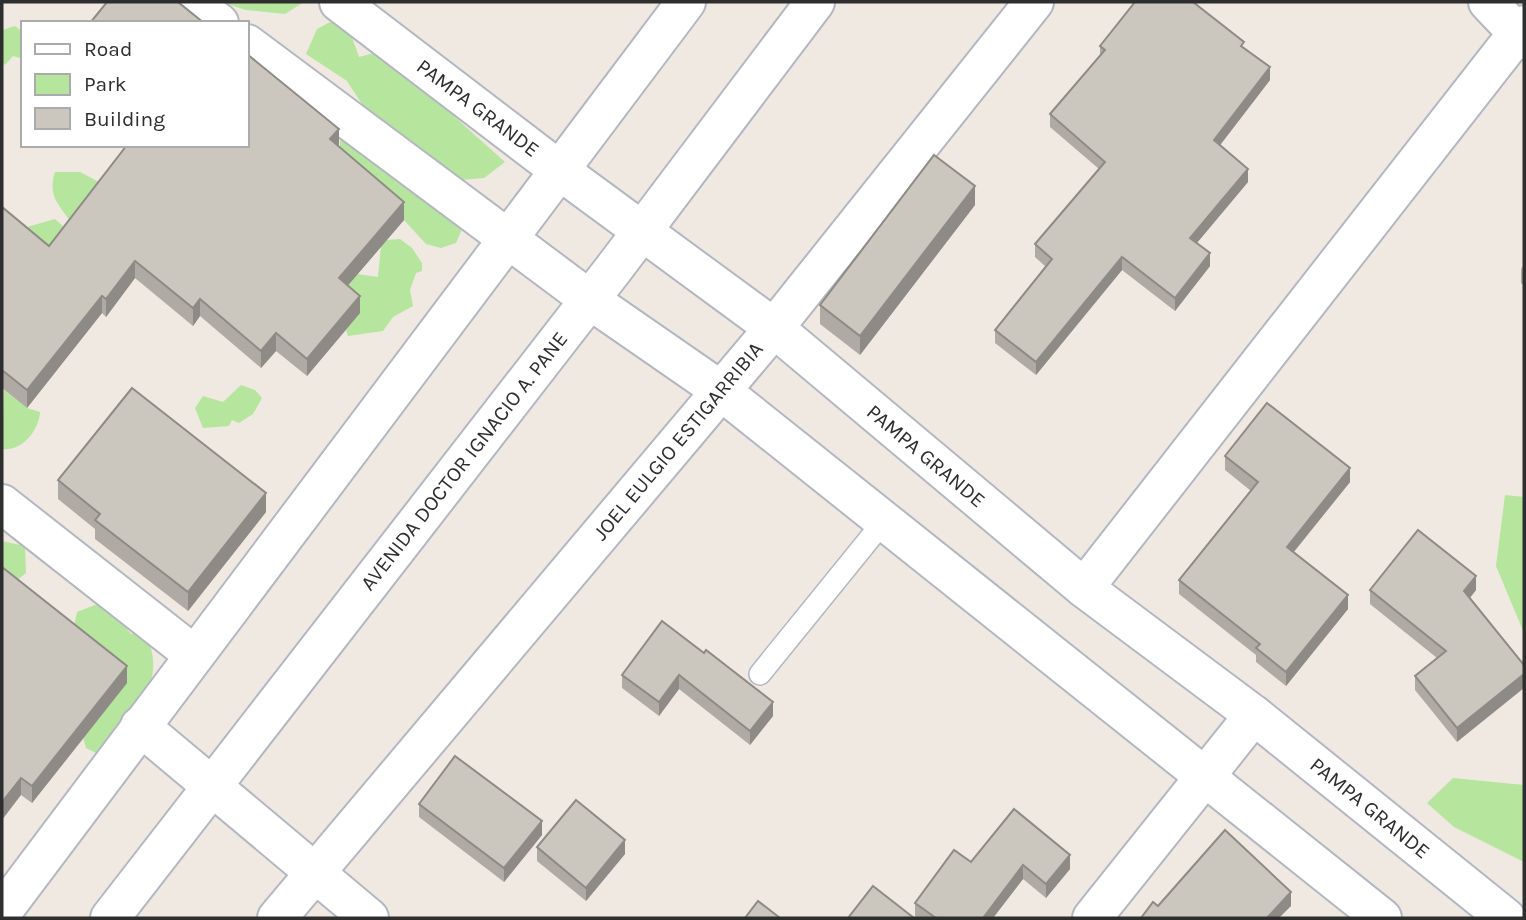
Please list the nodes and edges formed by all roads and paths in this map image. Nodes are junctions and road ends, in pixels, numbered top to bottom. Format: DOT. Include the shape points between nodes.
graph roads {
  1 [pos="191,2"];
  2 [pos="339,2"];
  3 [pos="686,2"];
  4 [pos="815,2"];
  5 [pos="1034,2"];
  6 [pos="1488,2"];
  7 [pos="216,21"];
  8 [pos="1522,33"];
  9 [pos="248,45"];
  10 [pos="559,170"];
  11 [pos="642,231"];
  12 [pos="507,238"];
  13 [pos="590,300"];
  14 [pos="774,328"];
  15 [pos="720,390"];
  16 [pos="2,504"];
  17 [pos="884,521"];
  18 [pos="1084,588"];
  19 [pos="193,654"];
  20 [pos="760,674"];
  21 [pos="1254,715"];
  22 [pos="140,726"];
  23 [pos="1205,777"];
  24 [pos="212,786"];
  25 [pos="314,874"];
  26 [pos="2,912"];
  27 [pos="110,918"];
  28 [pos="277,918"];
  29 [pos="369,918"];
  30 [pos="1092,918"];
  31 [pos="1382,918"];
  32 [pos="1506,918"];
  1 -- 7 [label="street"];
  2 -- 10 [label="street, PAMPA GRANDE"];
  3 -- 10 [label="street"];
  4 -- 11 [label="street, AVENIDA DOCTOR IGNACIO A. PANE"];
  5 -- 14 [label="street, JOEL EULGIO ESTIGARRIBIA"];
  6 -- 8 [label="street"];
  8 -- 18 [label="street"];
  9 -- 12 [label="street"];
  10 -- 11 [label="street, PAMPA GRANDE"];
  10 -- 12 [label="street"];
  11 -- 13 [label="street, AVENIDA DOCTOR IGNACIO A. PANE"];
  11 -- 14 [label="street, PAMPA GRANDE"];
  12 -- 13 [label="street"];
  12 -- 19 [label="street"];
  13 -- 15 [label="street"];
  13 -- 24 [label="street, AVENIDA DOCTOR IGNACIO A. PANE"];
  14 -- 15 [label="street, JOEL EULGIO ESTIGARRIBIA"];
  14 -- 18 [label="street, PAMPA GRANDE"];
  15 -- 17 [label="street"];
  15 -- 25 [label="street, JOEL EULGIO ESTIGARRIBIA"];
  16 -- 19 [label="street"];
  17 -- 20 [label="lane"];
  17 -- 23 [label="street"];
  18 -- 21 [label="street, PAMPA GRANDE"];
  19 -- 22 [label="street"];
  21 -- 23 [label="street"];
  21 -- 32 [label="street, PAMPA GRANDE"];
  22 -- 24 [label="street"];
  22 -- 26 [label="street"];
  23 -- 30 [label="street"];
  23 -- 31 [label="street"];
  24 -- 25 [label="street"];
  24 -- 27 [label="street, AVENIDA DOCTOR IGNACIO A. PANE"];
  25 -- 28 [label="street, JOEL EULGIO ESTIGARRIBIA"];
  25 -- 29 [label="street"];
}
